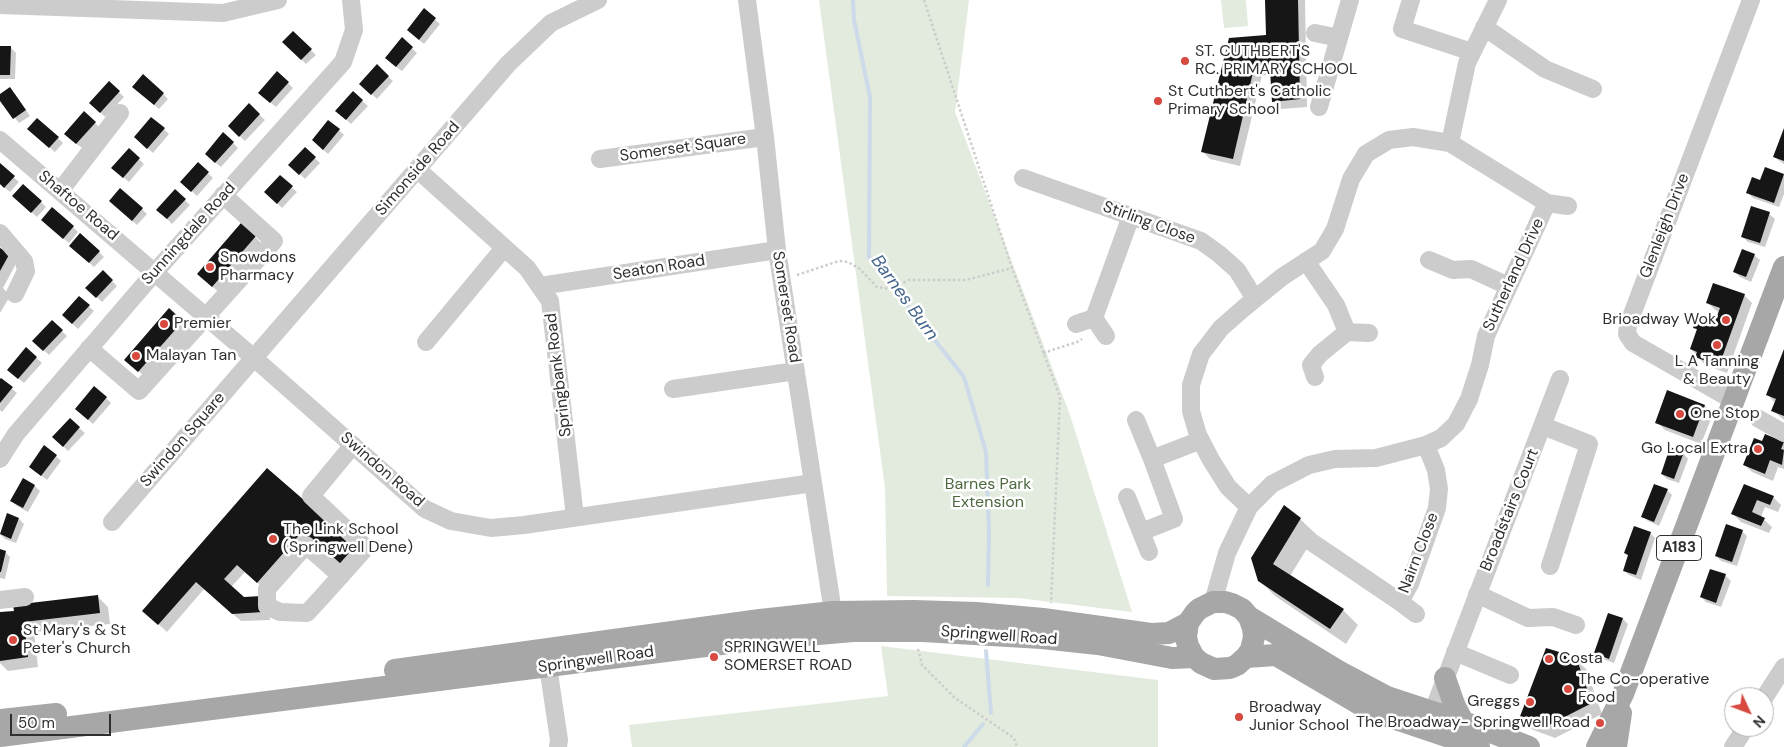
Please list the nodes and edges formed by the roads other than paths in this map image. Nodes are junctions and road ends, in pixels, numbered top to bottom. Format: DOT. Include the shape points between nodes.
graph roads {
  1 [pos="278,0"];
  2 [pos="351,0"];
  3 [pos="598,0"];
  4 [pos="747,0"];
  5 [pos="1350,0"];
  6 [pos="1411,0"];
  7 [pos="1498,0"];
  8 [pos="1751,0"];
  9 [pos="4,3"];
  10 [pos="195,6"];
  11 [pos="1484,27"];
  12 [pos="1315,33"];
  13 [pos="1339,38"];
  14 [pos="1472,52"];
  15 [pos="1592,89"];
  16 [pos="1319,107"];
  17 [pos="120,113"];
  18 [pos="765,137"];
  19 [pos="0,140"];
  20 [pos="1450,142"];
  21 [pos="600,159"];
  22 [pos="417,169"];
  23 [pos="1023,178"];
  24 [pos="60,190"];
  25 [pos="223,195"];
  26 [pos="1547,203"];
  27 [pos="1568,206"];
  28 [pos="1131,216"];
  29 [pos="0,233"];
  30 [pos="504,248"];
  31 [pos="777,250"];
  32 [pos="1429,260"];
  33 [pos="1306,261"];
  34 [pos="1784,267"];
  35 [pos="155,272"];
  36 [pos="540,286"];
  37 [pos="1508,286"];
  38 [pos="15,294"];
  39 [pos="1255,299"];
  40 [pos="207,317"];
  41 [pos="1076,324"];
  42 [pos="1347,332"];
  43 [pos="1370,333"];
  44 [pos="426,342"];
  45 [pos="89,348"];
  46 [pos="254,358"];
  47 [pos="796,371"];
  48 [pos="1315,377"];
  49 [pos="1560,379"];
  50 [pos="673,389"];
  51 [pos="1734,401"];
  52 [pos="1758,419"];
  53 [pos="1136,420"];
  54 [pos="1543,426"];
  55 [pos="1784,434"];
  56 [pos="1201,440"];
  57 [pos="353,445"];
  58 [pos="1426,445"];
  59 [pos="1152,458"];
  60 [pos="0,459"];
  61 [pos="813,483"];
  62 [pos="1128,497"];
  63 [pos="1249,507"];
  64 [pos="575,517"];
  65 [pos="112,522"];
  66 [pos="1141,532"];
  67 [pos="1307,539"];
  68 [pos="1148,552"];
  69 [pos="1550,566"];
  70 [pos="341,576"];
  71 [pos="1476,594"];
  72 [pos="25,597"];
  73 [pos="0,600"];
  74 [pos="1213,602"];
  75 [pos="1400,602"];
  76 [pos="1416,614"];
  77 [pos="1249,617"];
  78 [pos="833,622"];
  79 [pos="1188,623"];
  80 [pos="1576,625"];
  81 [pos="1455,652"];
  82 [pos="1194,657"];
  83 [pos="1246,657"];
  84 [pos="547,658"];
  85 [pos="1784,667"];
  86 [pos="1510,675"];
  87 [pos="1445,678"];
  88 [pos="1771,687"];
  89 [pos="1623,694"];
  90 [pos="1433,711"];
  91 [pos="0,720"];
  92 [pos="1464,722"];
  93 [pos="0,736"];
  94 [pos="558,747"];
  95 [pos="1479,747"];
  96 [pos="1528,747"];
  97 [pos="1597,747"];
  98 [pos="1616,747"];
  1 -- 10 [label="street" via="223,13"];
  2 -- 25 [label="street, Sunningdale Road" via="354,30 343,62"];
  3 -- 22 [label="street, Simonside Road" via="550,23 508,64"];
  4 -- 18 [label="street, Somerset Road"];
  5 -- 13 [label="street"];
  6 -- 14 [label="street" via="1402,29"];
  7 -- 11 [label="street"];
  8 -- 51 [label="street, Glenleigh Drive" via="1627,334 1633,343"];
  9 -- 10 [label="street"];
  11 -- 14 [label="street"];
  11 -- 15 [label="street" via="1545,69"];
  12 -- 13 [label="street"];
  13 -- 16 [label="street"];
  14 -- 20 [label="street" via="1466,63"];
  17 -- 24 [label="street"];
  18 -- 21 [label="street, Somerset Square"];
  18 -- 31 [label="street, Somerset Road"];
  19 -- 24 [label="street, Shaftoe Road"];
  20 -- 26 [label="street, Sutherland Drive"];
  20 -- 33 [label="street, Sutherland Drive" via="1413,137 1389,140 1366,154 1351,179 1335,228 1322,251"];
  22 -- 30 [label="street, Springbank Road"];
  22 -- 46 [label="street, Simonside Road"];
  23 -- 28 [label="street, Stirling Close"];
  24 -- 35 [label="street, Shaftoe Road"];
  25 -- 35 [label="street, Sunningdale Road"];
  25 -- 40 [label="street" via="274,241"];
  26 -- 27 [label="street"];
  26 -- 37 [label="street, Sutherland Drive"];
  28 -- 39 [label="street, Stirling Close" via="1201,241 1237,270"];
  28 -- 41 [label="street" via="1100,327"];
  29 -- 38 [label="street" via="24,261 26,271"];
  30 -- 36 [label="street, Springbank Road" via="527,268"];
  30 -- 44 [label="street"];
  31 -- 36 [label="street, Seaton Road"];
  31 -- 47 [label="street, Somerset Road"];
  32 -- 37 [label="street" via="1453,270 1471,269"];
  33 -- 39 [label="street, Sutherland Drive"];
  33 -- 42 [label="street" via="1336,305"];
  34 -- 51 [label="main road, A183"];
  35 -- 40 [label="street, Swindon Road"];
  35 -- 45 [label="street, Sunningdale Road"];
  36 -- 64 [label="street, Springbank Road" via="550,301"];
  37 -- 58 [label="street, Sutherland Drive" via="1486,336 1469,399 1456,424 1441,438"];
  39 -- 56 [label="street, Sutherland Drive" via="1221,328 1201,354 1191,384 1191,411"];
  40 -- 45 [label="street" via="139,392"];
  40 -- 46 [label="street, Swindon Road"];
  42 -- 43 [label="street"];
  42 -- 48 [label="street" via="1311,365"];
  45 -- 60 [label="street, Sunningdale Road" via="16,434"];
  46 -- 57 [label="street, Swindon Road"];
  46 -- 65 [label="street, Swindon Square"];
  47 -- 50 [label="street"];
  47 -- 61 [label="street, Somerset Road"];
  49 -- 54 [label="street, Broadstairs Court"];
  51 -- 89 [label="main road, A183"];
  52 -- 55 [label="street"];
  53 -- 59 [label="street"];
  54 -- 69 [label="street" via="1589,444"];
  54 -- 71 [label="street, Broadstairs Court"];
  56 -- 59 [label="street"];
  56 -- 63 [label="street, Sutherland Drive" via="1228,487"];
  57 -- 64 [label="street, Swindon Road" via="425,509 451,522 491,528"];
  57 -- 70 [label="street" via="311,496 364,546"];
  58 -- 63 [label="street, Sutherland Drive" via="1376,458 1335,459 1309,465 1272,484"];
  58 -- 75 [label="street, Nairn Close" via="1436,470 1437,508 1410,584"];
  59 -- 66 [label="street" via="1174,520"];
  61 -- 64 [label="street, Swindon Road"];
  61 -- 78 [label="street, Somerset Road"];
  62 -- 66 [label="street"];
  63 -- 74 [label="street, Sutherland Drive" via="1227,553"];
  66 -- 68 [label="street"];
  67 -- 75 [label="street, Nairn Close"];
  71 -- 80 [label="street" via="1528,618 1553,617"];
  71 -- 81 [label="street, Broadstairs Court"];
  72 -- 73 [label="street"];
  74 -- 77 [label="main road" via="1232,604"];
  74 -- 79 [label="main road, Springwell Road" via="1199,609"];
  75 -- 76 [label="street, Nairn Close"];
  77 -- 83 [label="main road" via="1254,636"];
  77 -- 90 [label="main road" via="1380,694"];
  78 -- 79 [label="main road, Springwell Road" via="914,611 1050,620 1151,634 1169,632"];
  78 -- 82 [label="main road, Springwell Road" via="914,631 1042,638 1098,644 1172,658"];
  78 -- 84 [label="main road, Springwell Road" via="760,640"];
  79 -- 82 [label="main road" via="1186,637"];
  81 -- 86 [label="street"];
  81 -- 87 [label="street, Broadstairs Court"];
  82 -- 83 [label="main road" via="1214,669 1230,668"];
  83 -- 95 [label="main road" via="1276,655 1363,706"];
  84 -- 91 [label="main road, Springwell Road" via="362,675"];
  84 -- 93 [label="main road, Springwell Road"];
  84 -- 94 [label="street"];
  85 -- 88 [label="street"];
  87 -- 90 [label="street, Broadstairs Court"];
  87 -- 92 [label="main road"];
  89 -- 97 [label="main road, A183"];
  89 -- 98 [label="main road, A183"];
  90 -- 92 [label="main road"];
  92 -- 96 [label="main road"];
}
